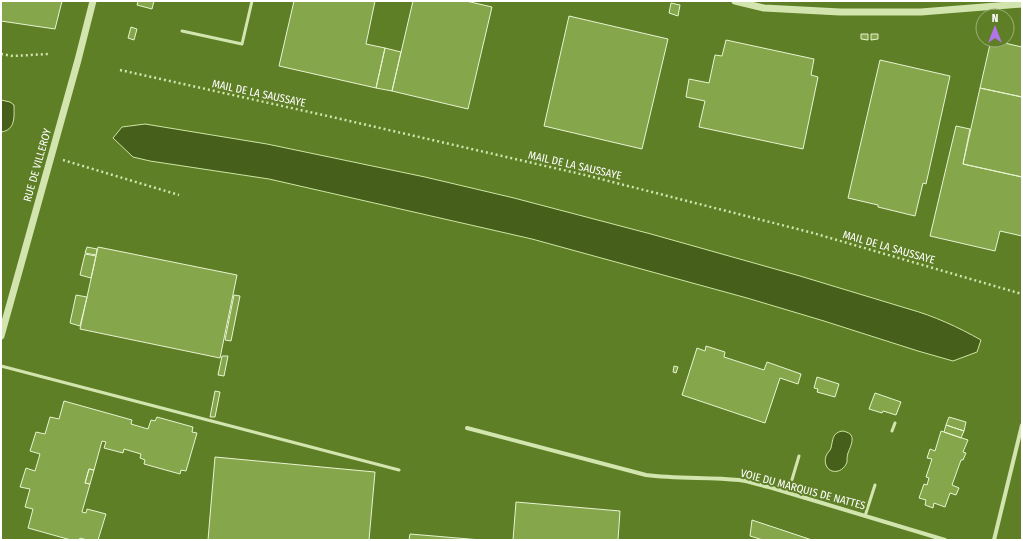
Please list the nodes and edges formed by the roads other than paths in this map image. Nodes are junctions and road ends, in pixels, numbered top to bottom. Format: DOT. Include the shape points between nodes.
graph roads {
  1 [pos="93,1"];
  2 [pos="252,1"];
  3 [pos="735,1"];
  4 [pos="1022,4"];
  5 [pos="182,31"];
  6 [pos="1,336"];
  7 [pos="1,366"];
  8 [pos="895,423"];
  9 [pos="1022,425"];
  10 [pos="467,428"];
  11 [pos="892,431"];
  12 [pos="799,456"];
  13 [pos="399,470"];
  14 [pos="875,485"];
  15 [pos="788,493"];
  16 [pos="865,516"];
  17 [pos="945,540"];
  18 [pos="994,540"];
  1 -- 6 [label="street, RUE DE VILLEROY"];
  2 -- 5 [label="lane" via="242,44"];
  3 -- 4 [label="street" via="764,8 840,12 921,12"];
  7 -- 13 [label="lane"];
  8 -- 11 [label="lane"];
  9 -- 18 [label="street"];
  10 -- 15 [label="street, VOIE DU MARQUIS DE NATTES" via="646,475 741,480"];
  12 -- 15 [label="lane"];
  14 -- 16 [label="lane"];
  15 -- 16 [label="street, VOIE DU MARQUIS DE NATTES"];
  16 -- 17 [label="street, VOIE DU MARQUIS DE NATTES"];
}
